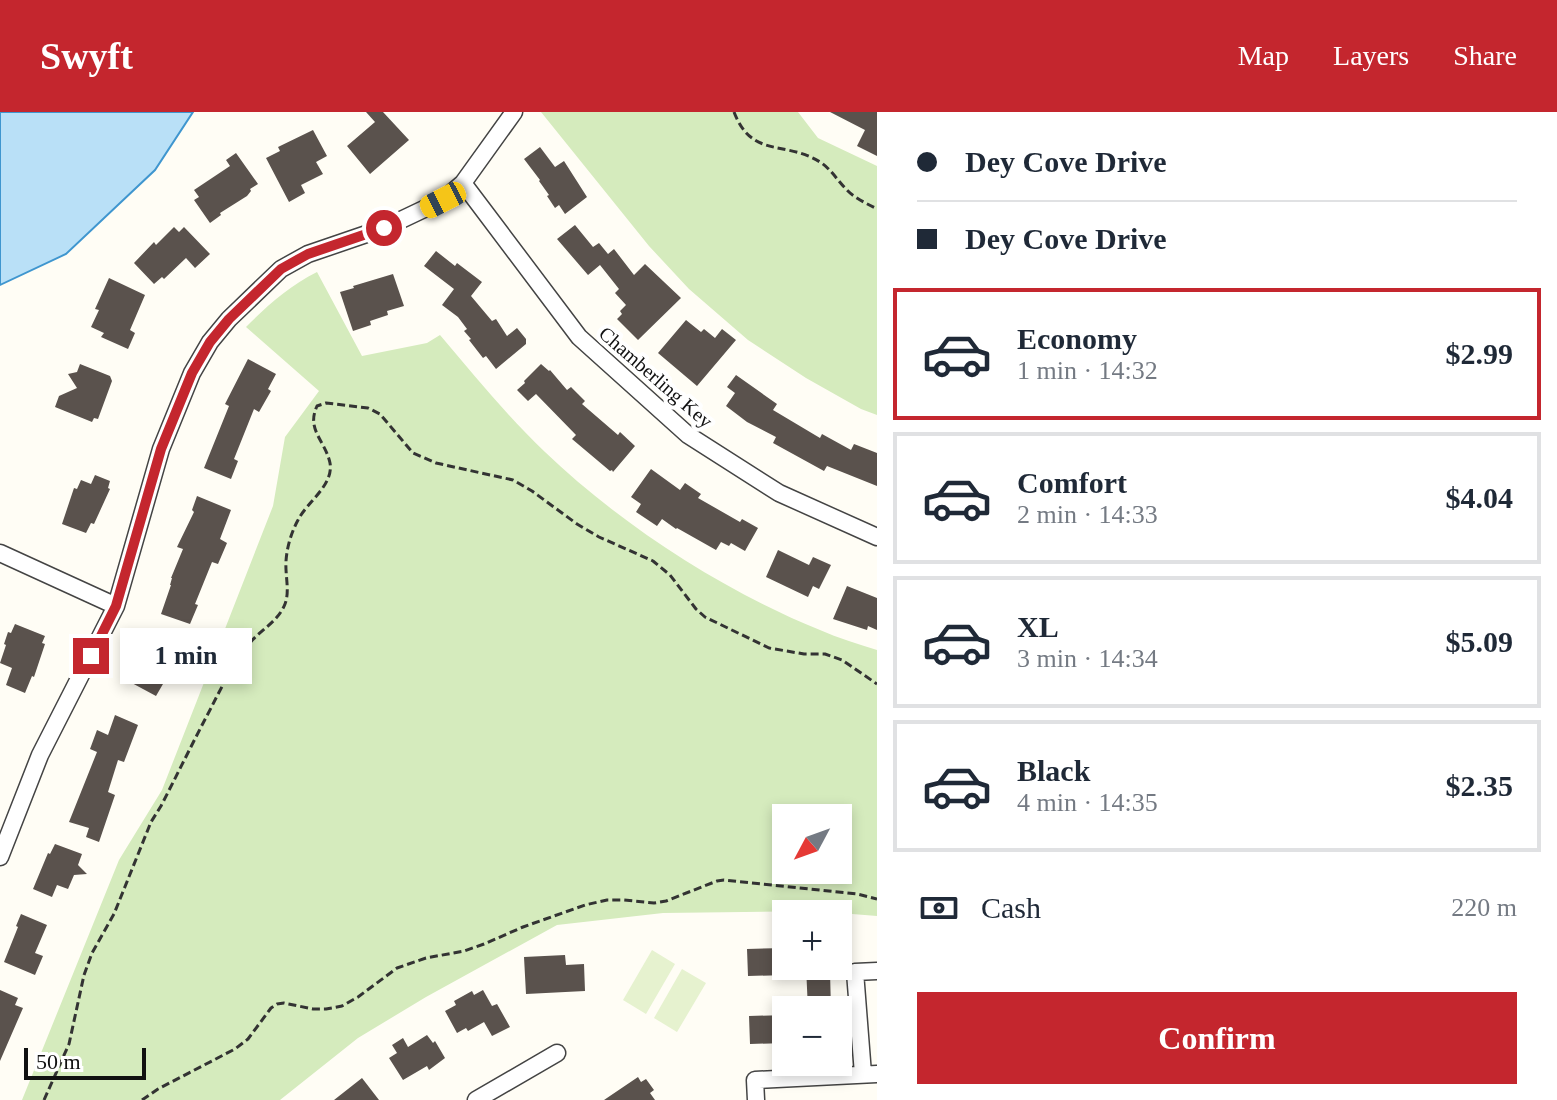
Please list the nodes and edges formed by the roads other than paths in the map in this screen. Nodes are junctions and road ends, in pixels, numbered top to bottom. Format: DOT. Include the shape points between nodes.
graph roads {
  1 [pos="514,112"];
  2 [pos="463,183"];
  3 [pos="877,537"];
  4 [pos="0,553"];
  5 [pos="116,606"];
  6 [pos="0,857"];
  7 [pos="877,971"];
  8 [pos="557,1053"];
  9 [pos="870,1074"];
  10 [pos="476,1100"];
  11 [pos="756,1100"];
  1 -- 2 [label="street"];
  2 -- 3 [label="street, Chamberling Key" via="579,337 688,435 779,493"];
  2 -- 5 [label="street" via="416,214 281,269 210,342 161,449"];
  4 -- 5 [label="street"];
  5 -- 6 [label="street" via="40,755"];
  7 -- 9 [label="street" via="855,972"];
  8 -- 10 [label="street"];
  9 -- 11 [label="street" via="755,1080"];
}
